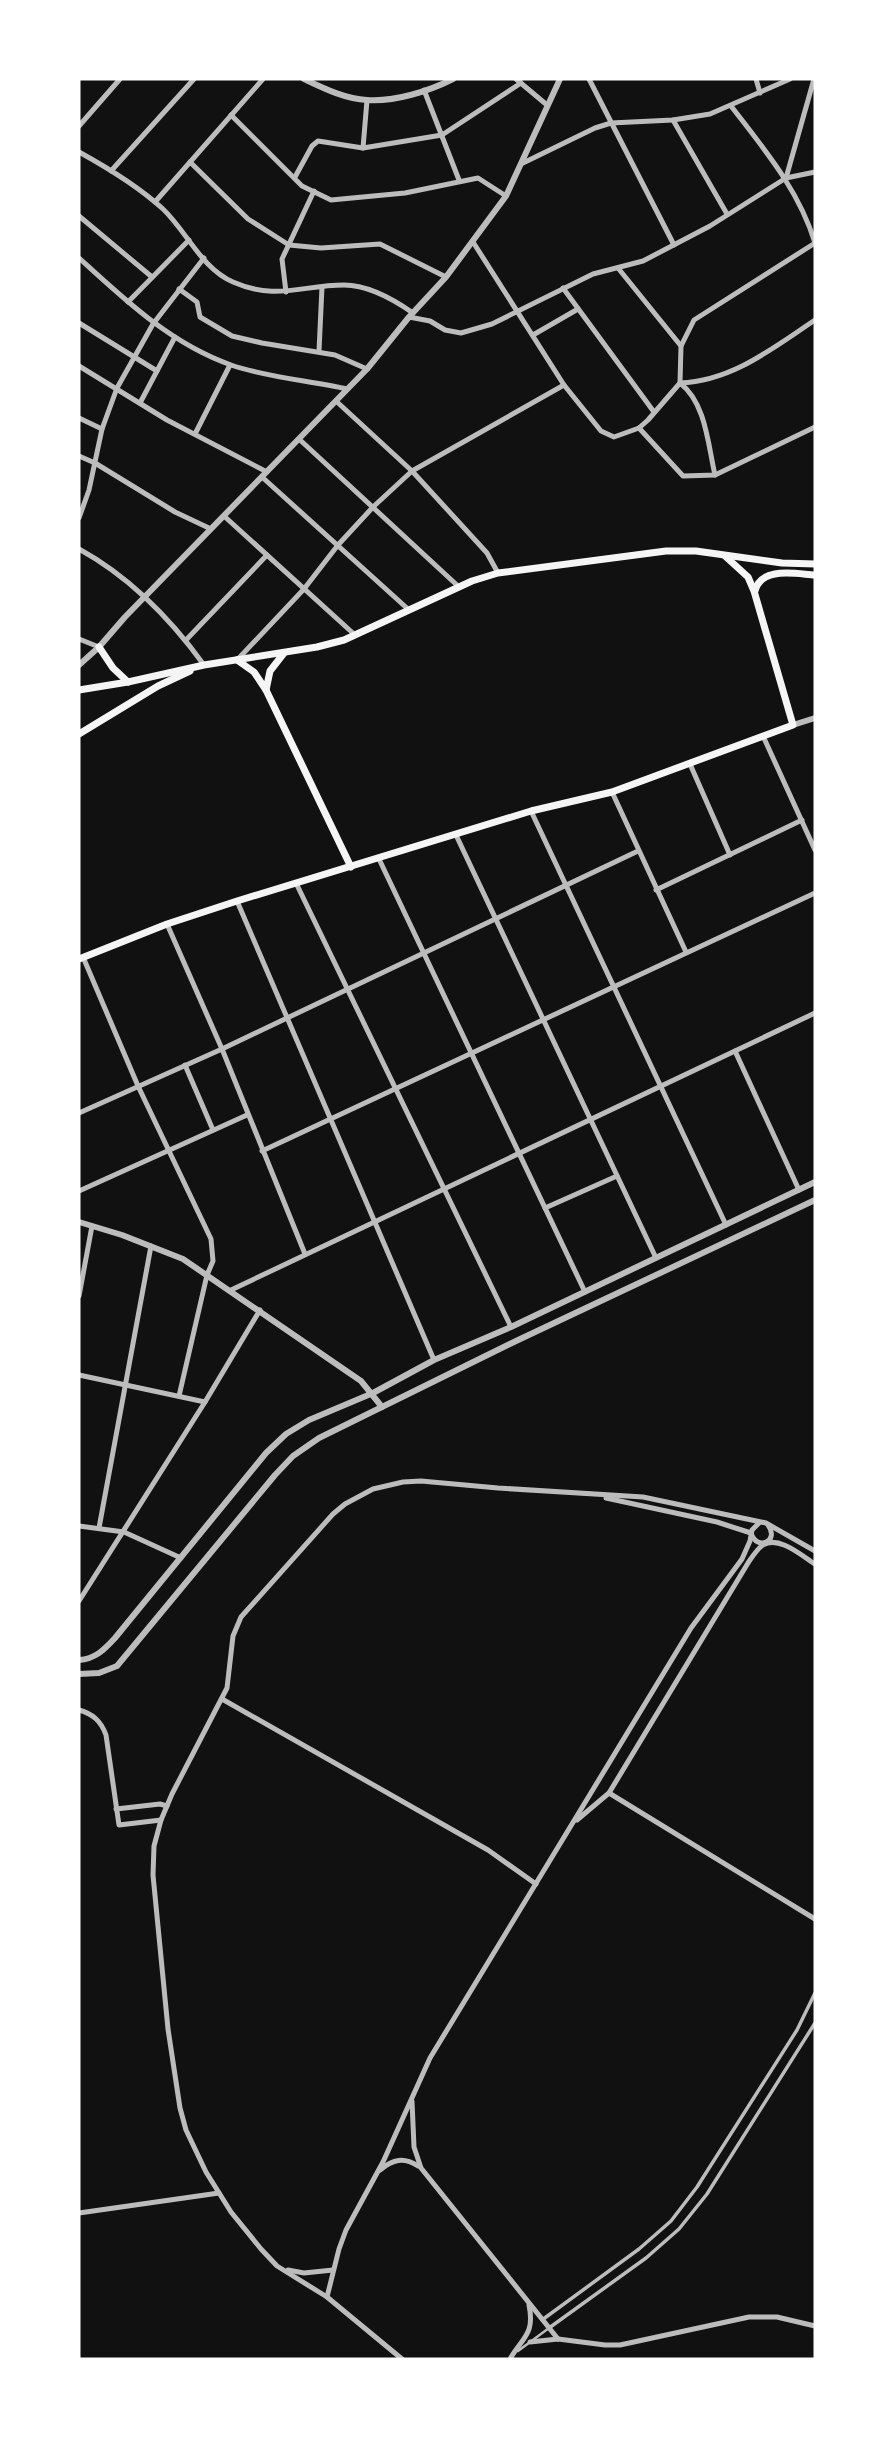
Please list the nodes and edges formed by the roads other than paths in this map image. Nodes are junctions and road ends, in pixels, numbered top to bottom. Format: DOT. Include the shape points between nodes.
graph roads {
  1 [pos="120,79"];
  2 [pos="194,79"];
  3 [pos="263,79"];
  4 [pos="304,79"];
  5 [pos="453,79"];
  6 [pos="560,79"];
  7 [pos="589,79"];
  8 [pos="756,79"];
  9 [pos="790,79"];
  10 [pos="814,79"];
  11 [pos="518,81"];
  12 [pos="424,90"];
  13 [pos="760,93"];
  14 [pos="367,100"];
  15 [pos="547,105"];
  16 [pos="731,106"];
  17 [pos="231,115"];
  18 [pos="673,120"];
  19 [pos="611,123"];
  20 [pos="79,127"];
  21 [pos="442,135"];
  22 [pos="363,148"];
  23 [pos="79,152"];
  24 [pos="190,162"];
  25 [pos="523,163"];
  26 [pos="111,171"];
  27 [pos="815,172"];
  28 [pos="295,177"];
  29 [pos="786,178"];
  30 [pos="459,180"];
  31 [pos="314,191"];
  32 [pos="506,196"];
  33 [pos="155,202"];
  34 [pos="727,214"];
  35 [pos="79,216"];
  36 [pos="189,240"];
  37 [pos="473,242"];
  38 [pos="815,243"];
  39 [pos="289,245"];
  40 [pos="674,245"];
  41 [pos="79,258"];
  42 [pos="204,258"];
  43 [pos="618,268"];
  44 [pos="152,277"];
  45 [pos="446,277"];
  46 [pos="321,288"];
  47 [pos="563,288"];
  48 [pos="179,289"];
  49 [pos="286,292"];
  50 [pos="128,302"];
  51 [pos="579,309"];
  52 [pos="516,311"];
  53 [pos="411,315"];
  54 [pos="815,320"];
  55 [pos="79,323"];
  56 [pos="153,324"];
  57 [pos="533,335"];
  58 [pos="175,337"];
  59 [pos="681,346"];
  60 [pos="319,351"];
  61 [pos="132,358"];
  62 [pos="230,365"];
  63 [pos="79,366"];
  64 [pos="367,369"];
  65 [pos="157,372"];
  66 [pos="680,383"];
  67 [pos="564,385"];
  68 [pos="117,388"];
  69 [pos="347,389"];
  70 [pos="336,401"];
  71 [pos="140,403"];
  72 [pos="654,412"];
  73 [pos="79,418"];
  74 [pos="815,427"];
  75 [pos="639,428"];
  76 [pos="102,429"];
  77 [pos="195,433"];
  78 [pos="299,439"];
  79 [pos="79,456"];
  80 [pos="95,463"];
  81 [pos="412,471"];
  82 [pos="265,474"];
  83 [pos="715,475"];
  84 [pos="79,488"];
  85 [pos="89,491"];
  86 [pos="373,507"];
  87 [pos="224,516"];
  88 [pos="79,518"];
  89 [pos="211,530"];
  90 [pos="338,545"];
  91 [pos="79,549"];
  92 [pos="267,555"];
  93 [pos="725,556"];
  94 [pos="815,564"];
  95 [pos="498,573"];
  96 [pos="815,575"];
  97 [pos="459,587"];
  98 [pos="304,589"];
  99 [pos="754,591"];
  100 [pos="145,597"];
  101 [pos="409,610"];
  102 [pos="355,635"];
  103 [pos="79,639"];
  104 [pos="186,640"];
  105 [pos="99,647"];
  106 [pos="285,652"];
  107 [pos="237,660"];
  108 [pos="79,665"];
  109 [pos="204,665"];
  110 [pos="128,682"];
  111 [pos="79,690"];
  112 [pos="266,690"];
  113 [pos="815,718"];
  114 [pos="793,725"];
  115 [pos="79,734"];
  116 [pos="763,736"];
  117 [pos="690,764"];
  118 [pos="612,792"];
  119 [pos="531,811"];
  120 [pos="802,820"];
  121 [pos="456,835"];
  122 [pos="815,850"];
  123 [pos="638,851"];
  124 [pos="730,855"];
  125 [pos="379,859"];
  126 [pos="351,867"];
  127 [pos="296,883"];
  128 [pos="566,885"];
  129 [pos="656,890"];
  130 [pos="815,893"];
  131 [pos="237,901"];
  132 [pos="496,919"];
  133 [pos="167,924"];
  134 [pos="424,953"];
  135 [pos="686,953"];
  136 [pos="80,957"];
  137 [pos="613,986"];
  138 [pos="348,989"];
  139 [pos="815,1013"];
  140 [pos="287,1018"];
  141 [pos="543,1019"];
  142 [pos="222,1049"];
  143 [pos="735,1051"];
  144 [pos="471,1052"];
  145 [pos="185,1065"];
  146 [pos="138,1086"];
  147 [pos="660,1087"];
  148 [pos="396,1088"];
  149 [pos="79,1113"];
  150 [pos="247,1115"];
  151 [pos="330,1119"];
  152 [pos="591,1119"];
  153 [pos="213,1130"];
  154 [pos="169,1150"];
  155 [pos="262,1151"];
  156 [pos="519,1153"];
  157 [pos="617,1176"];
  158 [pos="815,1182"];
  159 [pos="444,1189"];
  160 [pos="799,1190"];
  161 [pos="79,1191"];
  162 [pos="815,1200"];
  163 [pos="545,1208"];
  164 [pos="79,1222"];
  165 [pos="374,1222"];
  166 [pos="726,1225"];
  167 [pos="92,1226"];
  168 [pos="151,1246"];
  169 [pos="305,1254"];
  170 [pos="656,1258"];
  171 [pos="207,1275"];
  172 [pos="231,1290"];
  173 [pos="585,1292"];
  174 [pos="79,1296"];
  175 [pos="260,1310"];
  176 [pos="511,1326"];
  177 [pos="434,1360"];
  178 [pos="79,1375"];
  179 [pos="125,1384"];
  180 [pos="373,1393"];
  181 [pos="180,1396"];
  182 [pos="205,1402"];
  183 [pos="382,1407"];
  184 [pos="593,1495"];
  185 [pos="766,1523"];
  186 [pos="79,1526"];
  187 [pos="99,1528"];
  188 [pos="124,1532"];
  189 [pos="751,1533"];
  190 [pos="766,1543"];
  191 [pos="815,1551"];
  192 [pos="181,1558"];
  193 [pos="815,1564"];
  194 [pos="79,1601"];
  195 [pos="79,1660"];
  196 [pos="79,1674"];
  197 [pos="222,1699"];
  198 [pos="79,1710"];
  199 [pos="608,1793"];
  200 [pos="167,1806"];
  201 [pos="117,1809"];
  202 [pos="161,1820"];
  203 [pos="572,1824"];
  204 [pos="536,1884"];
  205 [pos="815,1919"];
  206 [pos="815,1993"];
  207 [pos="814,2024"];
  208 [pos="412,2097"];
  209 [pos="421,2168"];
  210 [pos="378,2171"];
  211 [pos="219,2193"];
  212 [pos="79,2213"];
  213 [pos="277,2266"];
  214 [pos="333,2270"];
  215 [pos="327,2297"];
  216 [pos="528,2302"];
  217 [pos="542,2320"];
  218 [pos="815,2326"];
  219 [pos="549,2328"];
  220 [pos="558,2339"];
  221 [pos="530,2342"];
  222 [pos="511,2357"];
  223 [pos="402,2359"];
  1 -- 20 [label="street"];
  2 -- 26 [label="street"];
  3 -- 17 [label="street"];
  4 -- 14 [label="street" via="337,94"];
  5 -- 12 [label="street"];
  6 -- 15 [label="street"];
  7 -- 19 [label="street"];
  8 -- 13 [label="street"];
  9 -- 13 [label="street"];
  10 -- 29 [label="street"];
  11 -- 15 [label="street"];
  11 -- 21 [label="street"];
  12 -- 14 [label="street"];
  12 -- 21 [label="street"];
  13 -- 16 [label="street"];
  14 -- 22 [label="street"];
  15 -- 25 [label="street"];
  16 -- 18 [label="street"];
  16 -- 29 [label="street"];
  17 -- 24 [label="street"];
  17 -- 28 [label="street"];
  18 -- 19 [label="street"];
  18 -- 34 [label="street"];
  19 -- 25 [label="street"];
  19 -- 40 [label="street"];
  21 -- 22 [label="street"];
  21 -- 30 [label="street"];
  22 -- 28 [label="street" via="318,141"];
  23 -- 26 [label="street"];
  24 -- 33 [label="street"];
  24 -- 39 [label="street" via="248,219"];
  25 -- 32 [label="street"];
  26 -- 33 [label="street"];
  27 -- 29 [label="street"];
  28 -- 31 [label="street"];
  29 -- 34 [label="street"];
  29 -- 38 [label="street"];
  30 -- 31 [label="street" via="363,199 331,200"];
  30 -- 32 [label="street" via="478,178"];
  31 -- 39 [label="street"];
  32 -- 37 [label="street"];
  33 -- 36 [label="street"];
  34 -- 40 [label="street"];
  35 -- 44 [label="street"];
  36 -- 42 [label="street"];
  36 -- 44 [label="street"];
  37 -- 45 [label="street"];
  37 -- 52 [label="street"];
  38 -- 59 [label="street" via="694,320"];
  39 -- 45 [label="street" via="380,244"];
  39 -- 49 [label="street" via="282,259"];
  40 -- 43 [label="street"];
  41 -- 50 [label="street"];
  42 -- 48 [label="street"];
  42 -- 49 [label="street" via="230,281 253,290"];
  43 -- 47 [label="street"];
  43 -- 59 [label="street"];
  44 -- 50 [label="street"];
  45 -- 53 [label="street"];
  46 -- 49 [label="street"];
  46 -- 53 [label="street" via="346,285 372,290"];
  46 -- 60 [label="street"];
  47 -- 51 [label="street"];
  47 -- 52 [label="street"];
  48 -- 56 [label="street"];
  48 -- 60 [label="street" via="197,302 200,317 232,335"];
  50 -- 56 [label="street"];
  51 -- 57 [label="street"];
  51 -- 72 [label="street"];
  52 -- 53 [label="street" via="461,333"];
  52 -- 57 [label="street"];
  53 -- 64 [label="street"];
  54 -- 66 [label="street" via="722,376"];
  55 -- 61 [label="street"];
  56 -- 58 [label="street"];
  56 -- 61 [label="street"];
  57 -- 67 [label="street"];
  58 -- 62 [label="street"];
  58 -- 65 [label="street"];
  59 -- 66 [label="street"];
  60 -- 64 [label="street"];
  61 -- 65 [label="street"];
  61 -- 68 [label="street"];
  62 -- 69 [label="street"];
  62 -- 77 [label="street"];
  63 -- 68 [label="street"];
  64 -- 69 [label="street"];
  65 -- 71 [label="street"];
  66 -- 72 [label="street"];
  66 -- 83 [label="street" via="692,392 701,415"];
  67 -- 75 [label="street" via="601,431 614,437"];
  67 -- 81 [label="street"];
  68 -- 71 [label="street"];
  68 -- 76 [label="street"];
  69 -- 70 [label="street"];
  70 -- 78 [label="street"];
  70 -- 81 [label="street"];
  71 -- 77 [label="street"];
  72 -- 75 [label="street"];
  73 -- 76 [label="street"];
  74 -- 83 [label="street"];
  75 -- 83 [label="street" via="684,476"];
  76 -- 80 [label="street"];
  77 -- 82 [label="street"];
  78 -- 82 [label="street"];
  78 -- 86 [label="street"];
  79 -- 80 [label="street"];
  80 -- 85 [label="street"];
  80 -- 89 [label="street"];
  81 -- 86 [label="street"];
  81 -- 95 [label="street" via="487,553"];
  82 -- 87 [label="street"];
  82 -- 90 [label="street"];
  84 -- 85 [label="street"];
  85 -- 88 [label="street"];
  86 -- 90 [label="street"];
  86 -- 97 [label="street"];
  87 -- 89 [label="street"];
  87 -- 92 [label="street"];
  89 -- 100 [label="street"];
  90 -- 98 [label="street"];
  90 -- 101 [label="street"];
  91 -- 100 [label="street"];
  92 -- 98 [label="street"];
  92 -- 104 [label="street"];
  93 -- 94 [label="main road"];
  93 -- 95 [label="main road" via="666,551"];
  93 -- 99 [label="main road" via="748,577"];
  95 -- 97 [label="main road"];
  96 -- 99 [label="main road" via="773,574 757,582"];
  97 -- 101 [label="main road"];
  98 -- 102 [label="street"];
  98 -- 107 [label="street"];
  99 -- 114 [label="main road"];
  100 -- 104 [label="street"];
  100 -- 105 [label="street"];
  101 -- 102 [label="main road"];
  102 -- 106 [label="main road"];
  103 -- 105 [label="street"];
  104 -- 109 [label="street"];
  105 -- 108 [label="street"];
  105 -- 110 [label="main road"];
  106 -- 107 [label="main road"];
  106 -- 112 [label="main road" via="270,671"];
  107 -- 109 [label="main road"];
  107 -- 112 [label="main road" via="254,672"];
  109 -- 110 [label="main road"];
  109 -- 115 [label="main road" via="158,686"];
  110 -- 111 [label="main road"];
  112 -- 126 [label="main road"];
  113 -- 114 [label="street"];
  114 -- 116 [label="main road"];
  116 -- 117 [label="main road"];
  116 -- 120 [label="street"];
  117 -- 118 [label="main road"];
  117 -- 124 [label="street"];
  118 -- 119 [label="main road"];
  118 -- 123 [label="street"];
  119 -- 121 [label="main road"];
  119 -- 128 [label="street"];
  120 -- 122 [label="street"];
  120 -- 124 [label="street"];
  121 -- 125 [label="main road"];
  121 -- 132 [label="street"];
  123 -- 128 [label="street"];
  123 -- 129 [label="street"];
  124 -- 129 [label="street"];
  125 -- 126 [label="main road"];
  125 -- 134 [label="street"];
  126 -- 127 [label="main road"];
  127 -- 131 [label="main road"];
  127 -- 138 [label="street"];
  128 -- 132 [label="street"];
  128 -- 137 [label="street"];
  129 -- 135 [label="street"];
  130 -- 135 [label="street"];
  131 -- 133 [label="main road"];
  131 -- 140 [label="street"];
  132 -- 134 [label="street"];
  132 -- 141 [label="street"];
  133 -- 136 [label="main road"];
  133 -- 142 [label="street"];
  134 -- 138 [label="street"];
  134 -- 144 [label="street"];
  135 -- 137 [label="street"];
  136 -- 146 [label="street"];
  137 -- 141 [label="street"];
  137 -- 147 [label="street"];
  138 -- 140 [label="street"];
  138 -- 148 [label="street"];
  139 -- 143 [label="street"];
  140 -- 142 [label="street"];
  140 -- 151 [label="street"];
  141 -- 144 [label="street"];
  141 -- 152 [label="street"];
  142 -- 145 [label="street"];
  142 -- 150 [label="street"];
  143 -- 147 [label="street"];
  143 -- 160 [label="street"];
  144 -- 148 [label="street"];
  144 -- 156 [label="street"];
  145 -- 146 [label="street"];
  145 -- 153 [label="street"];
  146 -- 149 [label="street"];
  146 -- 154 [label="street"];
  147 -- 152 [label="street"];
  147 -- 166 [label="street"];
  148 -- 151 [label="street"];
  148 -- 159 [label="street"];
  150 -- 153 [label="street"];
  150 -- 155 [label="street"];
  151 -- 155 [label="street"];
  151 -- 165 [label="street"];
  152 -- 156 [label="street"];
  152 -- 157 [label="street"];
  153 -- 154 [label="street"];
  154 -- 161 [label="street"];
  154 -- 171 [label="street" via="211,1239 213,1261"];
  155 -- 169 [label="street"];
  156 -- 159 [label="street"];
  156 -- 163 [label="street"];
  157 -- 163 [label="street"];
  157 -- 170 [label="street"];
  158 -- 160 [label="street"];
  159 -- 165 [label="street"];
  159 -- 176 [label="street"];
  160 -- 166 [label="street"];
  162 -- 183 [label="street"];
  163 -- 173 [label="street"];
  164 -- 167 [label="street"];
  165 -- 169 [label="street"];
  165 -- 177 [label="street"];
  166 -- 170 [label="street"];
  167 -- 168 [label="street"];
  167 -- 174 [label="street"];
  168 -- 171 [label="street"];
  168 -- 179 [label="street"];
  169 -- 172 [label="street"];
  170 -- 173 [label="street"];
  171 -- 172 [label="street"];
  171 -- 181 [label="street"];
  172 -- 175 [label="street"];
  173 -- 176 [label="street"];
  175 -- 180 [label="street"];
  175 -- 182 [label="street"];
  176 -- 177 [label="street"];
  177 -- 180 [label="street"];
  178 -- 179 [label="street"];
  179 -- 181 [label="street"];
  179 -- 187 [label="street"];
  180 -- 183 [label="street"];
  180 -- 192 [label="street" via="286,1434"];
  181 -- 182 [label="street"];
  182 -- 188 [label="street"];
  183 -- 196 [label="street" via="293,1456 117,1666"];
  184 -- 185 [label="street" via="643,1496"];
  184 -- 189 [label="street"];
  184 -- 197 [label="street" via="421,1481 388,1484 359,1496 322,1526 241,1617 233,1636"];
  185 -- 189 [label="street" via="756,1524"];
  185 -- 190 [label="street" via="772,1538"];
  185 -- 191 [label="street"];
  186 -- 187 [label="street"];
  187 -- 188 [label="street"];
  188 -- 192 [label="street"];
  188 -- 194 [label="street"];
  189 -- 190 [label="street" via="756,1542"];
  189 -- 203 [label="street" via="742,1559 691,1628"];
  190 -- 193 [label="street" via="784,1544"];
  190 -- 199 [label="street" via="748,1563"];
  192 -- 195 [label="street" via="103,1651"];
  197 -- 200 [label="street"];
  197 -- 204 [label="street" via="488,1850"];
  198 -- 201 [label="street" via="95,1717 103,1728"];
  199 -- 203 [label="street"];
  199 -- 205 [label="street"];
  200 -- 201 [label="street"];
  200 -- 202 [label="street"];
  201 -- 202 [label="street" via="119,1825"];
  202 -- 211 [label="street" via="153,1875 180,2108 195,2152"];
  203 -- 204 [label="street"];
  204 -- 208 [label="street" via="430,2058"];
  206 -- 217 [label="street" via="804,2020 671,2221"];
  207 -- 219 [label="street" via="707,2194 679,2229"];
  208 -- 209 [label="street" via="414,2147"];
  208 -- 210 [label="street"];
  209 -- 210 [label="street" via="399,2160"];
  209 -- 216 [label="street"];
  210 -- 214 [label="street" via="346,2230"];
  211 -- 212 [label="street"];
  211 -- 213 [label="street"];
  213 -- 214 [label="street" via="304,2273"];
  213 -- 215 [label="street"];
  214 -- 215 [label="street"];
  215 -- 223 [label="street"];
  216 -- 217 [label="street"];
  216 -- 222 [label="street" via="532,2320 527,2338"];
  217 -- 219 [label="street"];
  218 -- 220 [label="street" via="763,2316 620,2345"];
  219 -- 220 [label="street"];
  219 -- 221 [label="lane"];
  220 -- 221 [label="street"];
  221 -- 222 [label="lane"];
}
